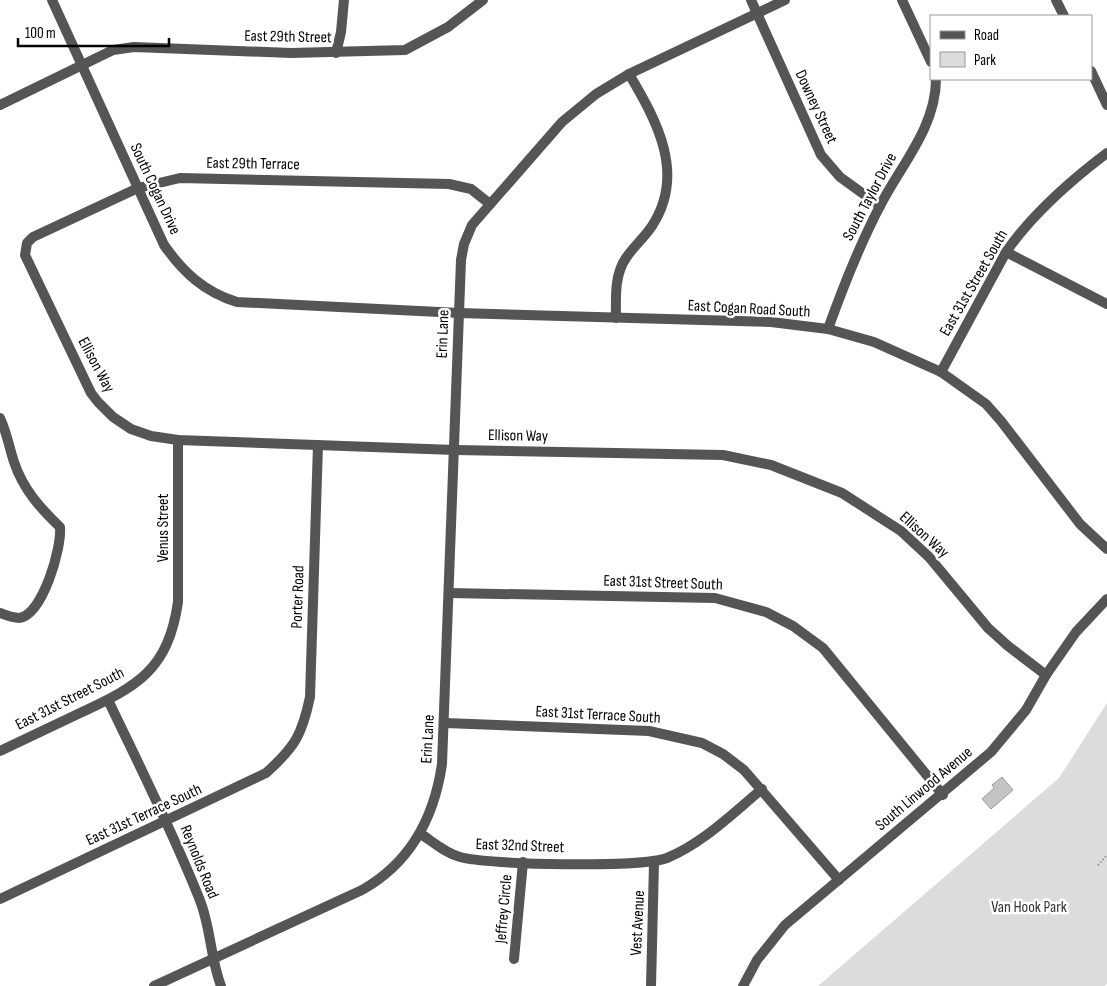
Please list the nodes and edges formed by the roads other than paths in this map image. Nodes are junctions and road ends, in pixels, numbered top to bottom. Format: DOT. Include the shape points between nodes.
graph roads {
  1 [pos="52,0"];
  2 [pos="344,0"];
  3 [pos="484,0"];
  4 [pos="751,0"];
  5 [pos="784,0"];
  6 [pos="902,0"];
  7 [pos="1056,0"];
  8 [pos="757,13"];
  9 [pos="1064,15"];
  10 [pos="336,53"];
  11 [pos="930,60"];
  12 [pos="81,65"];
  13 [pos="1092,73"];
  14 [pos="629,74"];
  15 [pos="936,80"];
  16 [pos="1107,104"];
  17 [pos="0,105"];
  18 [pos="1107,153"];
  19 [pos="138,188"];
  20 [pos="490,204"];
  21 [pos="880,206"];
  22 [pos="26,246"];
  23 [pos="1006,252"];
  24 [pos="1107,304"];
  25 [pos="304,306"];
  26 [pos="459,313"];
  27 [pos="616,318"];
  28 [pos="828,329"];
  29 [pos="941,372"];
  30 [pos="0,418"];
  31 [pos="178,440"];
  32 [pos="318,445"];
  33 [pos="454,450"];
  34 [pos="1107,549"];
  35 [pos="450,593"];
  36 [pos="1107,598"];
  37 [pos="0,614"];
  38 [pos="176,615"];
  39 [pos="1046,675"];
  40 [pos="108,700"];
  41 [pos="444,723"];
  42 [pos="293,746"];
  43 [pos="0,751"];
  44 [pos="762,789"];
  45 [pos="943,795"];
  46 [pos="166,821"];
  47 [pos="421,834"];
  48 [pos="523,862"];
  49 [pos="654,862"];
  50 [pos="839,880"];
  51 [pos="0,899"];
  52 [pos="213,960"];
  53 [pos="514,960"];
  54 [pos="154,986"];
  55 [pos="222,986"];
  56 [pos="651,986"];
  57 [pos="743,986"];
  1 -- 12 [label="street, South Cogan Drive"];
  2 -- 10 [label="street" via="342,32"];
  3 -- 10 [label="street, East 29th Street" via="448,27 405,50"];
  4 -- 8 [label="street, Downey Street"];
  5 -- 8 [label="street, Erin Lane"];
  6 -- 11 [label="street"];
  7 -- 9 [label="street"];
  8 -- 14 [label="street, Erin Lane"];
  8 -- 21 [label="street, Downey Street" via="821,154 840,177"];
  10 -- 12 [label="street, East 29th Street" via="134,47 113,50"];
  12 -- 17 [label="street, East 29th Street"];
  12 -- 19 [label="street, South Cogan Drive"];
  13 -- 16 [label="street"];
  14 -- 20 [label="street, Erin Lane" via="596,94 562,122"];
  14 -- 27 [label="street" via="647,104 663,142 668,180 665,201 658,217 620,269"];
  15 -- 21 [label="street, South Taylor Drive" via="929,121"];
  18 -- 23 [label="street, East 31st Street South" via="1055,196"];
  19 -- 20 [label="street, East 29th Terrace" via="180,178 449,184 471,189"];
  19 -- 22 [label="street, East 29th Terrace" via="33,237"];
  19 -- 25 [label="street, South Cogan Drive" via="164,244 199,285 237,302"];
  20 -- 26 [label="street, Erin Lane" via="472,225 464,244"];
  21 -- 28 [label="street, South Taylor Drive" via="844,282"];
  22 -- 31 [label="street, Ellison Way" via="25,255 98,402 131,429"];
  23 -- 24 [label="street"];
  23 -- 29 [label="street, East 31st Street South"];
  25 -- 26 [label="street, East Cogan Road South"];
  26 -- 27 [label="street, East Cogan Road South"];
  26 -- 33 [label="street, Erin Lane"];
  27 -- 28 [label="street, East Cogan Road South" via="771,322"];
  28 -- 29 [label="street, East Cogan Road South" via="874,342"];
  29 -- 34 [label="street, East Cogan Road South" via="986,404 1002,421 1080,524"];
  30 -- 37 [label="street" via="26,489 38,507 60,528 61,540 42,598 36,606 19,618"];
  31 -- 32 [label="street, Ellison Way"];
  31 -- 38 [label="street, Venus Street"];
  32 -- 33 [label="street, Ellison Way"];
  32 -- 42 [label="street, Porter Road" via="310,697 304,727"];
  33 -- 35 [label="street, Erin Lane"];
  33 -- 39 [label="street, Ellison Way" via="723,455 771,465 842,492 902,531 929,557 988,628"];
  35 -- 41 [label="street, Erin Lane"];
  35 -- 45 [label="street, East 31st Street South" via="715,598 766,612 824,648"];
  36 -- 39 [label="street, South Linwood Avenue" via="1076,632"];
  38 -- 40 [label="street, East 31st Street South" via="164,651 151,670 129,689"];
  39 -- 45 [label="street, South Linwood Avenue" via="1009,732"];
  40 -- 43 [label="street, East 31st Street South"];
  40 -- 46 [label="street, Reynolds Road"];
  41 -- 44 [label="street, East 31st Terrace South" via="649,731 673,735 702,743 723,754"];
  41 -- 47 [label="street, Erin Lane" via="439,787"];
  42 -- 46 [label="street, East 31st Terrace South" via="266,774"];
  44 -- 49 [label="street, East 32nd Street" via="703,838"];
  44 -- 50 [label="street, East 31st Terrace South"];
  45 -- 50 [label="street, South Linwood Avenue"];
  46 -- 51 [label="street, East 31st Terrace South"];
  46 -- 52 [label="street, Reynolds Road" via="200,900"];
  47 -- 48 [label="street, East 32nd Street" via="457,856"];
  47 -- 52 [label="street" via="396,865 373,884"];
  48 -- 49 [label="street, East 32nd Street"];
  48 -- 53 [label="street, Jeffrey Circle"];
  49 -- 56 [label="street, Vest Avenue"];
  50 -- 57 [label="street, South Linwood Avenue" via="785,925 757,960"];
  52 -- 54 [label="street"];
  52 -- 55 [label="street, Reynolds Road"];
}
